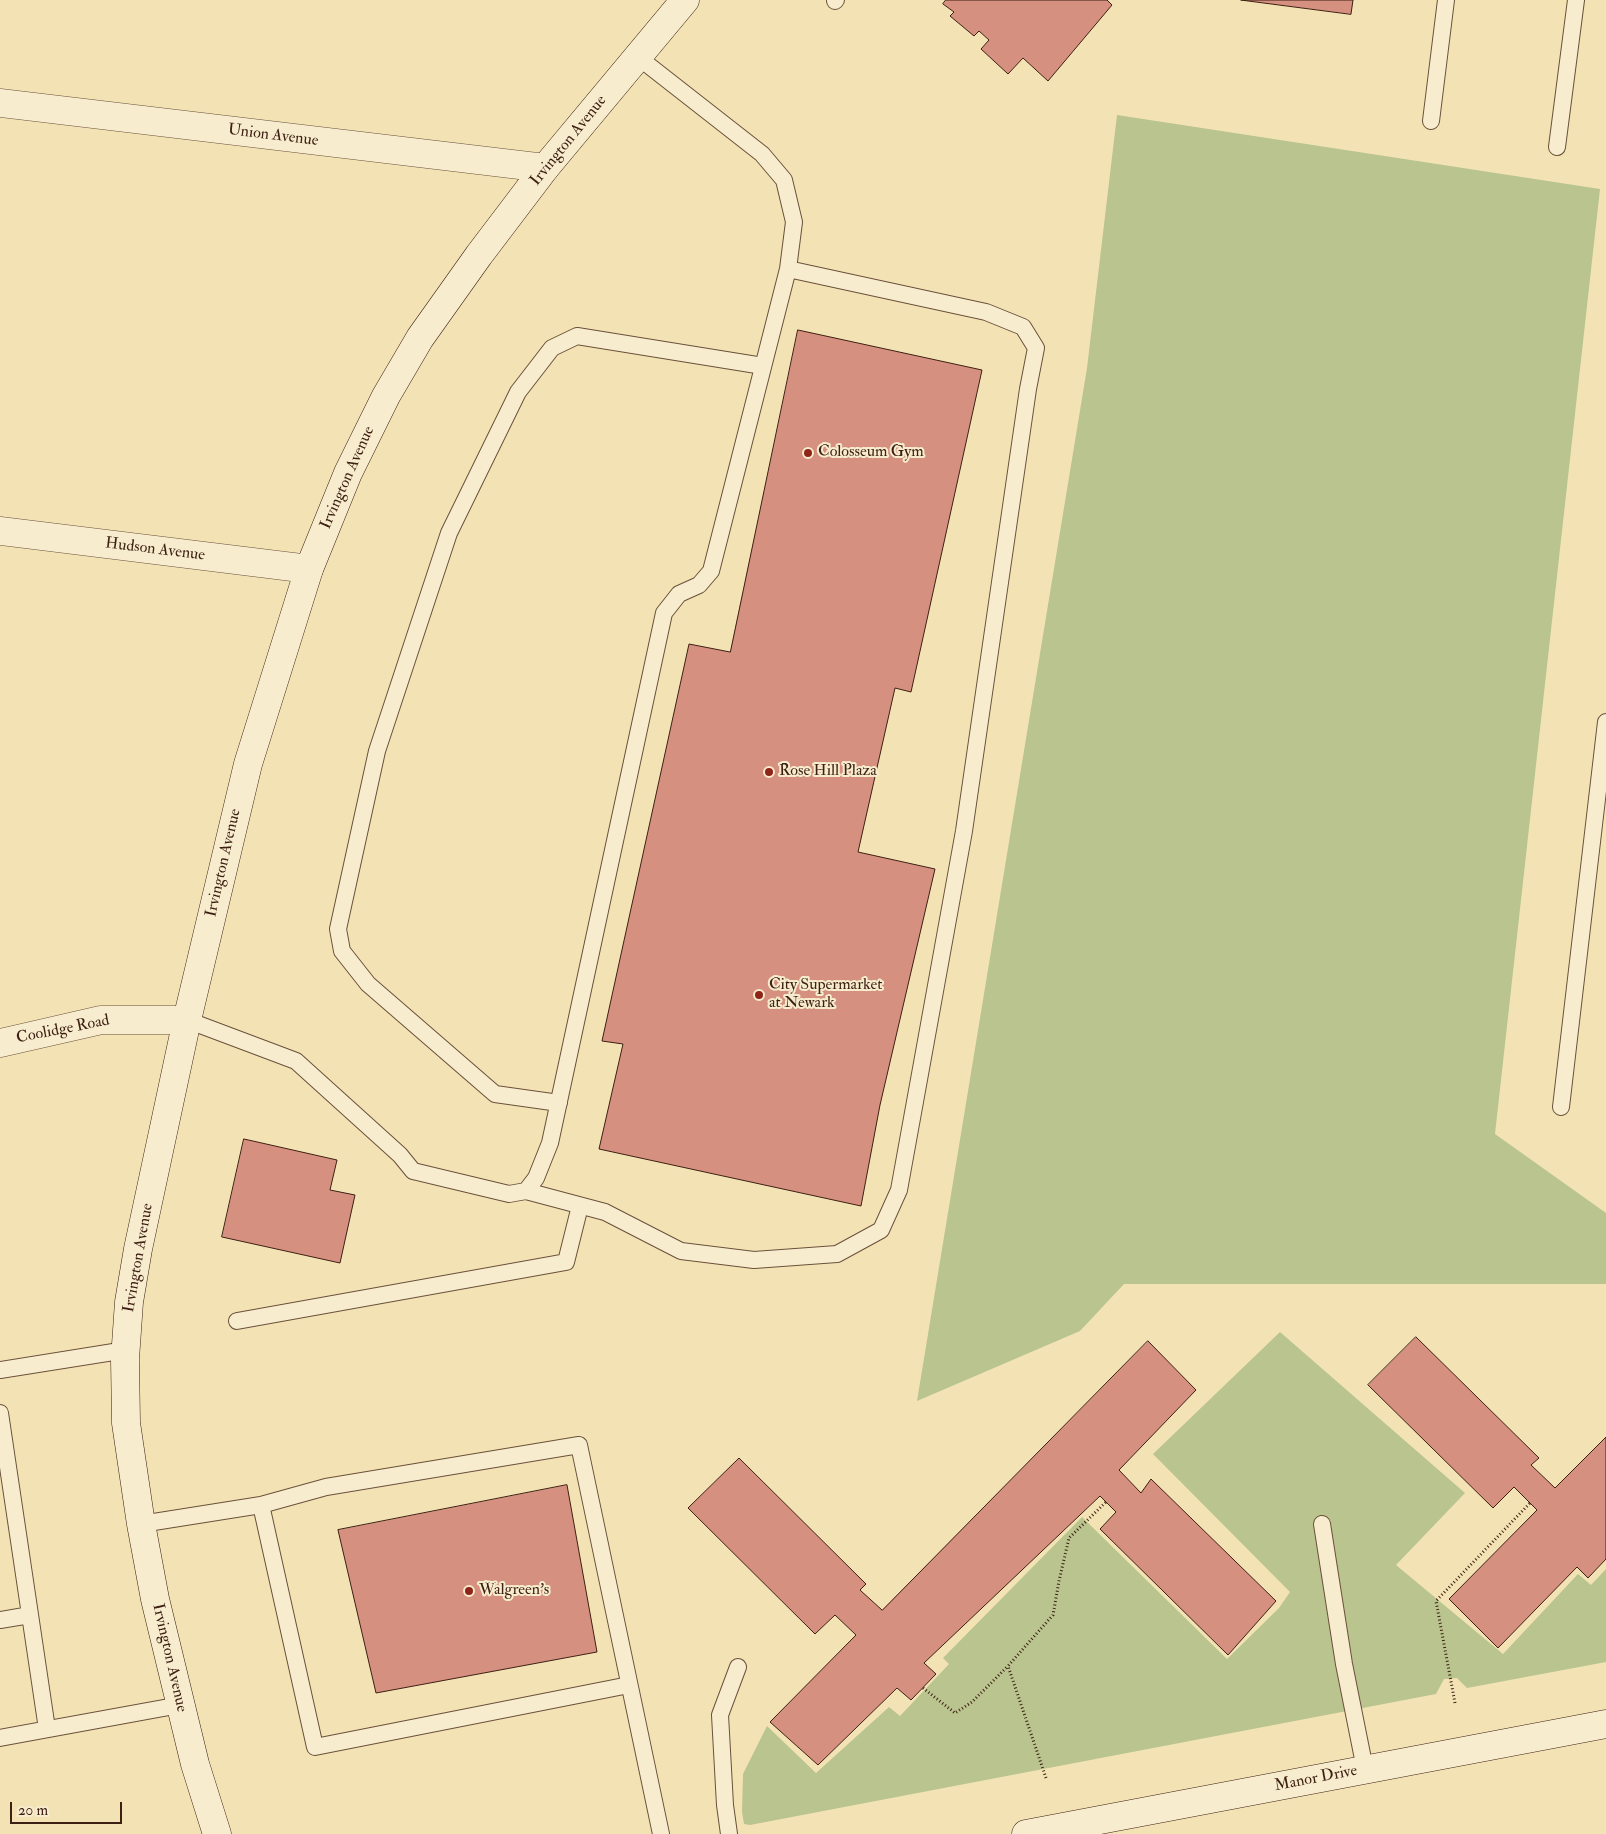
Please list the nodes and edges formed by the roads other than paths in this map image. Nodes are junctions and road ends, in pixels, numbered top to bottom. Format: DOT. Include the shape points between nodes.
graph roads {
  1 [pos="685,0"];
  2 [pos="1446,0"];
  3 [pos="1576,0"];
  4 [pos="638,57"];
  5 [pos="0,103"];
  6 [pos="1431,121"];
  7 [pos="1556,147"];
  8 [pos="545,168"];
  9 [pos="788,269"];
  10 [pos="763,366"];
  11 [pos="0,531"];
  12 [pos="309,569"];
  13 [pos="1606,722"];
  14 [pos="187,1020"];
  15 [pos="0,1043"];
  16 [pos="559,1103"];
  17 [pos="1561,1107"];
  18 [pos="526,1191"];
  19 [pos="580,1206"];
  20 [pos="237,1321"];
  21 [pos="126,1350"];
  22 [pos="0,1370"];
  23 [pos="0,1413"];
  24 [pos="6,1492"];
  25 [pos="261,1505"];
  26 [pos="141,1524"];
  27 [pos="1322,1524"];
  28 [pos="30,1615"];
  29 [pos="0,1620"];
  30 [pos="738,1667"];
  31 [pos="629,1686"];
  32 [pos="180,1705"];
  33 [pos="1606,1724"];
  34 [pos="47,1729"];
  35 [pos="0,1738"];
  36 [pos="1364,1769"];
  37 [pos="217,1834"];
  38 [pos="661,1834"];
  39 [pos="729,1834"];
  40 [pos="1026,1834"];
  1 -- 4 [label="main road, Irvington Avenue"];
  2 -- 6 [label="lane"];
  3 -- 7 [label="lane"];
  4 -- 8 [label="main road, Irvington Avenue"];
  4 -- 9 [label="lane" via="762,154 784,180 794,222"];
  5 -- 8 [label="main road, Union Avenue"];
  8 -- 12 [label="main road, Irvington Avenue" via="420,338 386,396 348,473"];
  9 -- 10 [label="lane"];
  9 -- 19 [label="lane" via="986,312 1023,326 1036,348 964,831 899,1190 882,1230 837,1254 754,1260 681,1251 605,1212"];
  10 -- 16 [label="lane" via="712,571 699,585 679,594 664,613"];
  10 -- 16 [label="lane" via="577,336 552,348 518,392 449,534 377,751 338,929 342,952 368,984 495,1094"];
  11 -- 12 [label="main road, Hudson Avenue"];
  12 -- 14 [label="main road, Irvington Avenue" via="248,764"];
  13 -- 17 [label="lane"];
  14 -- 15 [label="main road, Coolidge Road" via="101,1020"];
  14 -- 18 [label="lane" via="296,1061 413,1171 510,1194"];
  14 -- 21 [label="main road, Irvington Avenue" via="138,1249 129,1302"];
  16 -- 18 [label="lane" via="550,1143 536,1178"];
  18 -- 19 [label="lane"];
  19 -- 20 [label="lane" via="566,1262"];
  21 -- 22 [label="lane"];
  21 -- 26 [label="main road, Irvington Avenue" via="126,1422"];
  23 -- 24 [label="lane"];
  24 -- 28 [label="lane"];
  25 -- 26 [label="lane"];
  25 -- 31 [label="lane" via="314,1747"];
  25 -- 31 [label="lane" via="326,1487 580,1445"];
  26 -- 32 [label="main road, Irvington Avenue"];
  27 -- 36 [label="lane"];
  28 -- 29 [label="lane"];
  28 -- 34 [label="lane"];
  30 -- 39 [label="lane" via="720,1715"];
  31 -- 38 [label="lane"];
  32 -- 34 [label="lane"];
  32 -- 37 [label="main road, Irvington Avenue"];
  33 -- 36 [label="main road, Manor Drive"];
  34 -- 35 [label="lane"];
  36 -- 40 [label="main road, Manor Drive"];
}
